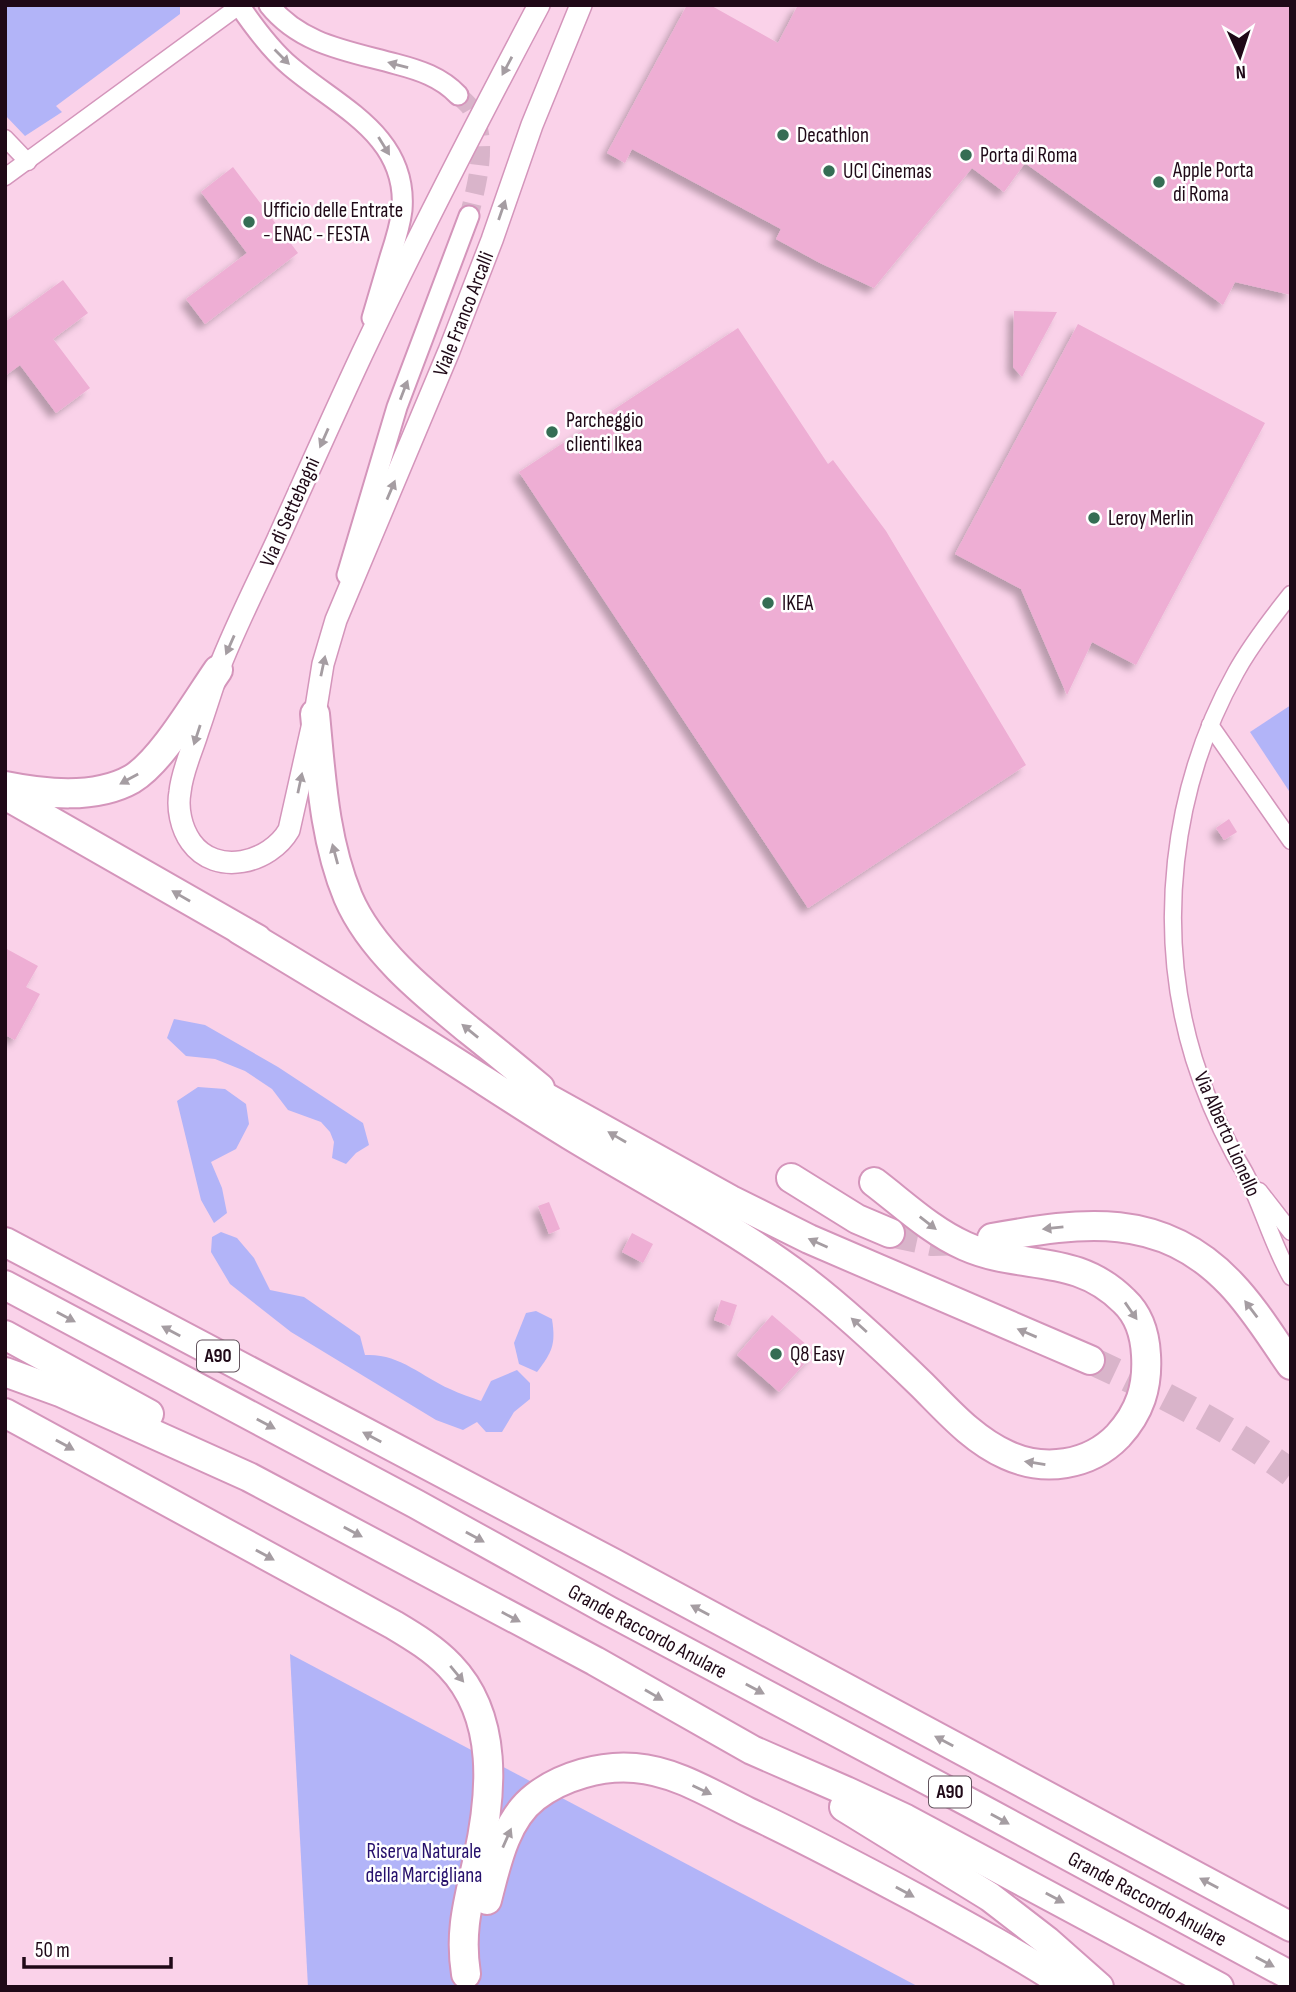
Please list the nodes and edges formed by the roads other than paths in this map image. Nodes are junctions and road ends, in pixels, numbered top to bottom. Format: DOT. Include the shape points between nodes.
graph roads {
  1 [pos="239,5"];
  2 [pos="269,5"];
  3 [pos="539,5"];
  4 [pos="581,5"];
  5 [pos="458,95"];
  6 [pos="5,138"];
  7 [pos="28,162"];
  8 [pos="5,177"];
  9 [pos="469,216"];
  10 [pos="362,353"];
  11 [pos="1291,594"];
  12 [pos="336,620"];
  13 [pos="218,670"];
  14 [pos="316,714"];
  15 [pos="1210,725"];
  16 [pos="5,786"];
  17 [pos="5,795"];
  18 [pos="1291,841"];
  19 [pos="240,930"];
  20 [pos="561,1105"];
  21 [pos="1246,1175"];
  22 [pos="791,1178"];
  23 [pos="874,1182"];
  24 [pos="1291,1232"];
  25 [pos="890,1233"];
  26 [pos="992,1238"];
  27 [pos="5,1242"];
  28 [pos="1291,1277"];
  29 [pos="5,1285"];
  30 [pos="5,1335"];
  31 [pos="1090,1360"];
  32 [pos="1291,1365"];
  33 [pos="5,1372"];
  34 [pos="5,1413"];
  35 [pos="249,1477"];
  36 [pos="752,1750"];
  37 [pos="1291,1927"];
  38 [pos="1291,1976"];
  39 [pos="466,1980"];
  40 [pos="1069,1987"];
  41 [pos="1099,1987"];
  42 [pos="1219,1987"];
  1 -- 7 [label="street"];
  1 -- 10 [label="street, one-way" via="289,65 373,130 398,177 400,224"];
  5 -- 2 [label="street, one-way" via="417,69 312,39 286,24"];
  3 -- 10 [label="main road, one-way"];
  12 -- 4 [label="main road, Viale Franco Arcalli, one-way" via="458,330"];
  6 -- 7 [label="street"];
  7 -- 8 [label="street"];
  12 -- 9 [label="street, one-way" via="397,408"];
  10 -- 13 [label="main road, Via di Settebagni, one-way"];
  11 -- 15 [label="street, Via Alberto Lionello" via="1236,672"];
  14 -- 12 [label="main road, Viale Franco Arcalli, one-way" via="323,664"];
  13 -- 14 [label="main road, Via di Settebagni, one-way" via="179,796 184,829 193,845 207,855 249,861 267,853 284,837 293,819"];
  13 -- 16 [label="highway, one-way" via="161,751 132,779 84,792"];
  20 -- 14 [label="highway, one-way" via="420,990 371,935 349,899 336,860 326,818"];
  15 -- 18 [label="street"];
  15 -- 21 [label="street, Via Alberto Lionello" via="1178,841 1174,944 1194,1058 1215,1115"];
  19 -- 17 [label="highway, one-way"];
  19 -- 20 [label="highway"];
  23 -- 19 [label="highway, one-way" via="965,1246 1074,1270 1109,1288 1130,1307 1142,1328 1146,1382 1132,1420 1112,1442 1083,1459 1051,1465 1021,1461 988,1445 804,1280 724,1226"];
  31 -- 20 [label="highway, one-way" via="799,1234"];
  21 -- 24 [label="street"];
  21 -- 28 [label="street, Via Alberto Lionello"];
  22 -- 25 [label="highway" via="857,1219"];
  32 -- 26 [label="highway, one-way" via="1230,1283 1175,1242 1136,1229 1100,1226 1047,1228"];
  37 -- 27 [label="highway, Grande Raccordo Anulare / A90, one-way"];
  29 -- 38 [label="highway, Grande Raccordo Anulare / A90, one-way"];
  30 -- 35 [label="highway" via="160,1420"];
  33 -- 35 [label="highway" via="70,1396"];
  34 -- 39 [label="highway, one-way" via="401,1629 433,1651 465,1684 478,1709 488,1759 482,1836 464,1923"];
  35 -- 36 [label="highway, Grande Raccordo Anulare, one-way"];
  36 -- 41 [label="highway" via="979,1889"];
  36 -- 42 [label="highway, Grande Raccordo Anulare, one-way" via="906,1819"];
  39 -- 40 [label="highway, one-way" via="501,1852 526,1806 543,1792 581,1775 635,1768 690,1784 809,1841 963,1923"];
}
